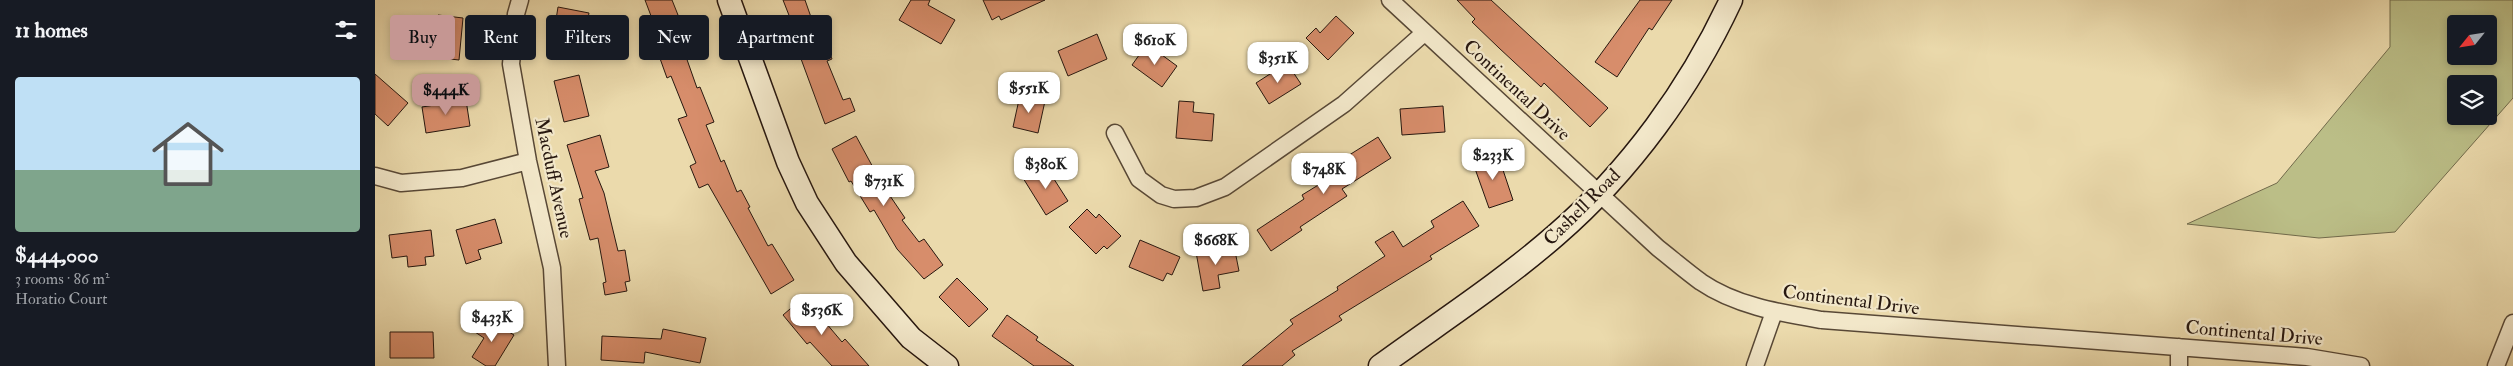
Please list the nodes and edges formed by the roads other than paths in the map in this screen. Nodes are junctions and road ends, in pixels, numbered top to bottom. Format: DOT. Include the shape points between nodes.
graph roads {
  1 [pos="520,0"];
  2 [pos="729,0"];
  3 [pos="1390,0"];
  4 [pos="1731,0"];
  5 [pos="1424,33"];
  6 [pos="1115,133"];
  7 [pos="528,161"];
  8 [pos="375,176"];
  9 [pos="1600,194"];
  10 [pos="1774,312"];
  11 [pos="2513,323"];
  12 [pos="2179,347"];
  13 [pos="557,366"];
  14 [pos="947,366"];
  15 [pos="1380,366"];
  16 [pos="1755,366"];
  17 [pos="2179,366"];
  18 [pos="2361,366"];
  19 [pos="2496,366"];
  1 -- 7 [label="street, Macduff Avenue" via="511,64"];
  2 -- 14 [label="street" via="788,162 807,203 846,263 911,338"];
  3 -- 5 [label="street, Continental Drive"];
  4 -- 9 [label="street, Cashell Road" via="1713,38 1666,114"];
  5 -- 6 [label="street" via="1344,104 1225,187 1196,198 1173,199 1139,180"];
  5 -- 9 [label="street, Continental Drive"];
  7 -- 8 [label="street" via="462,178 401,183"];
  7 -- 13 [label="street, Macduff Avenue" via="552,268"];
  9 -- 10 [label="street, Continental Drive" via="1658,248 1702,283"];
  9 -- 15 [label="street, Cashell Road" via="1509,273"];
  10 -- 12 [label="street, Continental Drive" via="1883,326"];
  10 -- 16 [label="street"];
  11 -- 19 [label="street"];
  12 -- 17 [label="street"];
  12 -- 18 [label="street, Continental Drive" via="2307,357"];
}
